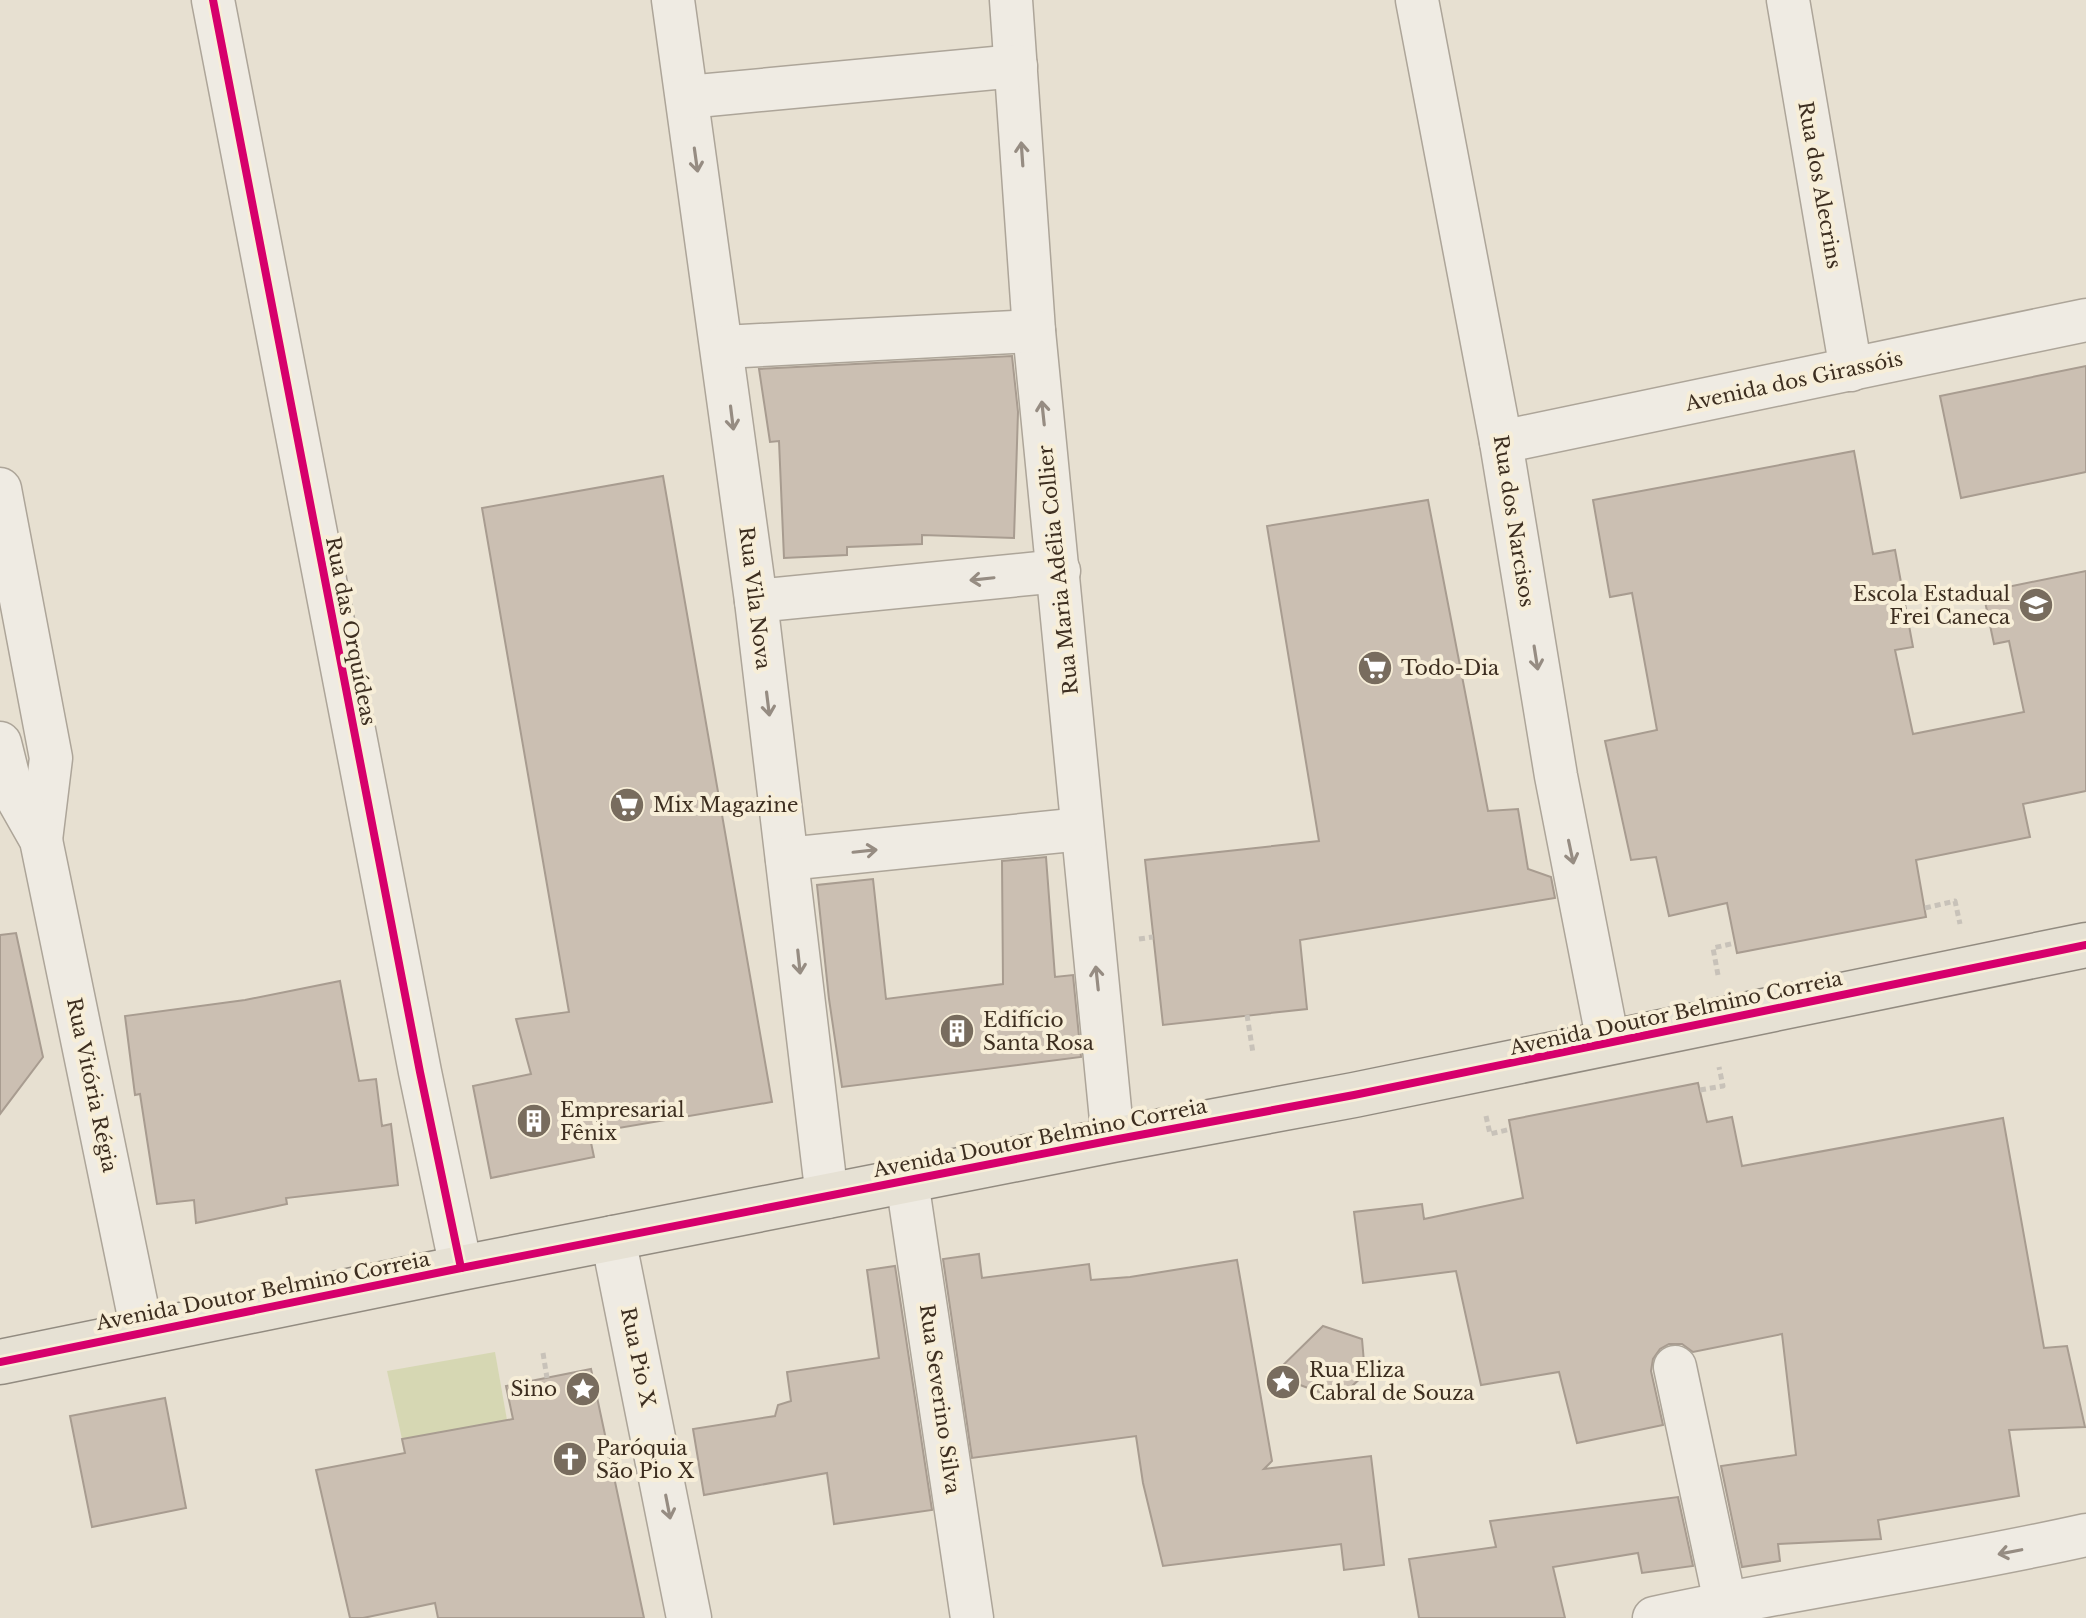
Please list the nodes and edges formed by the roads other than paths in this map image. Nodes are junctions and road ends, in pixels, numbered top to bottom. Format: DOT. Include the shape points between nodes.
graph roads {
  1 [pos="213,0"];
  2 [pos="673,0"];
  3 [pos="1011,0"];
  4 [pos="1417,0"];
  5 [pos="1788,0"];
  6 [pos="1016,66"];
  7 [pos="687,97"];
  8 [pos="2086,320"];
  9 [pos="1034,331"];
  10 [pos="723,347"];
  11 [pos="1851,370"];
  12 [pos="1501,442"];
  13 [pos="0,489"];
  14 [pos="1059,571"];
  15 [pos="756,601"];
  16 [pos="0,746"];
  17 [pos="51,758"];
  18 [pos="6,788"];
  19 [pos="1082,829"];
  20 [pos="41,840"];
  21 [pos="787,859"];
  22 [pos="2086,945"];
  23 [pos="1608,1042"];
  24 [pos="1113,1140"];
  25 [pos="907,1181"];
  26 [pos="827,1197"];
  27 [pos="613,1238"];
  28 [pos="461,1268"];
  29 [pos="142,1331"];
  30 [pos="0,1362"];
  31 [pos="1675,1367"];
  32 [pos="2086,1535"];
  33 [pos="1725,1602"];
  34 [pos="689,1618"];
  35 [pos="972,1618"];
  36 [pos="1654,1618"];
  1 -- 28 [label="street, Rua das Orquídeas"];
  2 -- 7 [label="street, Rua Vila Nova"];
  3 -- 6 [label="street, Rua Maria Adélia Collier"];
  4 -- 12 [label="street, Rua dos Narcisos"];
  5 -- 11 [label="street, Rua dos Alecrins"];
  6 -- 7 [label="street"];
  9 -- 6 [label="street, Rua Maria Adélia Collier, one-way"];
  7 -- 10 [label="street, Rua Vila Nova, one-way"];
  8 -- 11 [label="street, Avenida dos Girassóis"];
  9 -- 10 [label="street"];
  14 -- 9 [label="street, Rua Maria Adélia Collier, one-way"];
  10 -- 15 [label="street, Rua Vila Nova, one-way"];
  11 -- 12 [label="street, Avenida dos Girassóis"];
  12 -- 23 [label="street, Rua dos Narcisos, one-way" via="1556,776"];
  13 -- 17 [label="street, Rua Vitória Régia"];
  14 -- 15 [label="street, one-way"];
  14 -- 19 [label="street, Rua Maria Adélia Collier"];
  15 -- 21 [label="street, Rua Vila Nova, one-way"];
  16 -- 17 [label="street"];
  16 -- 18 [label="street, Rua Vitória Régia"];
  17 -- 18 [label="street"];
  17 -- 20 [label="street, Rua Vitória Régia"];
  18 -- 20 [label="street, Rua Vitória Régia"];
  21 -- 19 [label="street, one-way"];
  24 -- 19 [label="street, Rua Maria Adélia Collier, one-way"];
  20 -- 29 [label="street, Rua Vitória Régia"];
  21 -- 26 [label="street, Rua Vila Nova, one-way"];
  22 -- 23 [label="main road, Avenida Doutor Belmino Correia"];
  23 -- 24 [label="main road, Avenida Doutor Belmino Correia"];
  24 -- 25 [label="main road, Avenida Doutor Belmino Correia"];
  25 -- 26 [label="main road, Avenida Doutor Belmino Correia"];
  25 -- 35 [label="street, Rua Severino Silva"];
  26 -- 27 [label="main road, Avenida Doutor Belmino Correia"];
  27 -- 28 [label="main road, Avenida Doutor Belmino Correia"];
  27 -- 34 [label="street, Rua Pio X, one-way"];
  28 -- 29 [label="main road, Avenida Doutor Belmino Correia"];
  29 -- 30 [label="main road, Avenida Doutor Belmino Correia"];
  31 -- 33 [label="street"];
  32 -- 33 [label="street, one-way"];
  33 -- 36 [label="street"];
}
